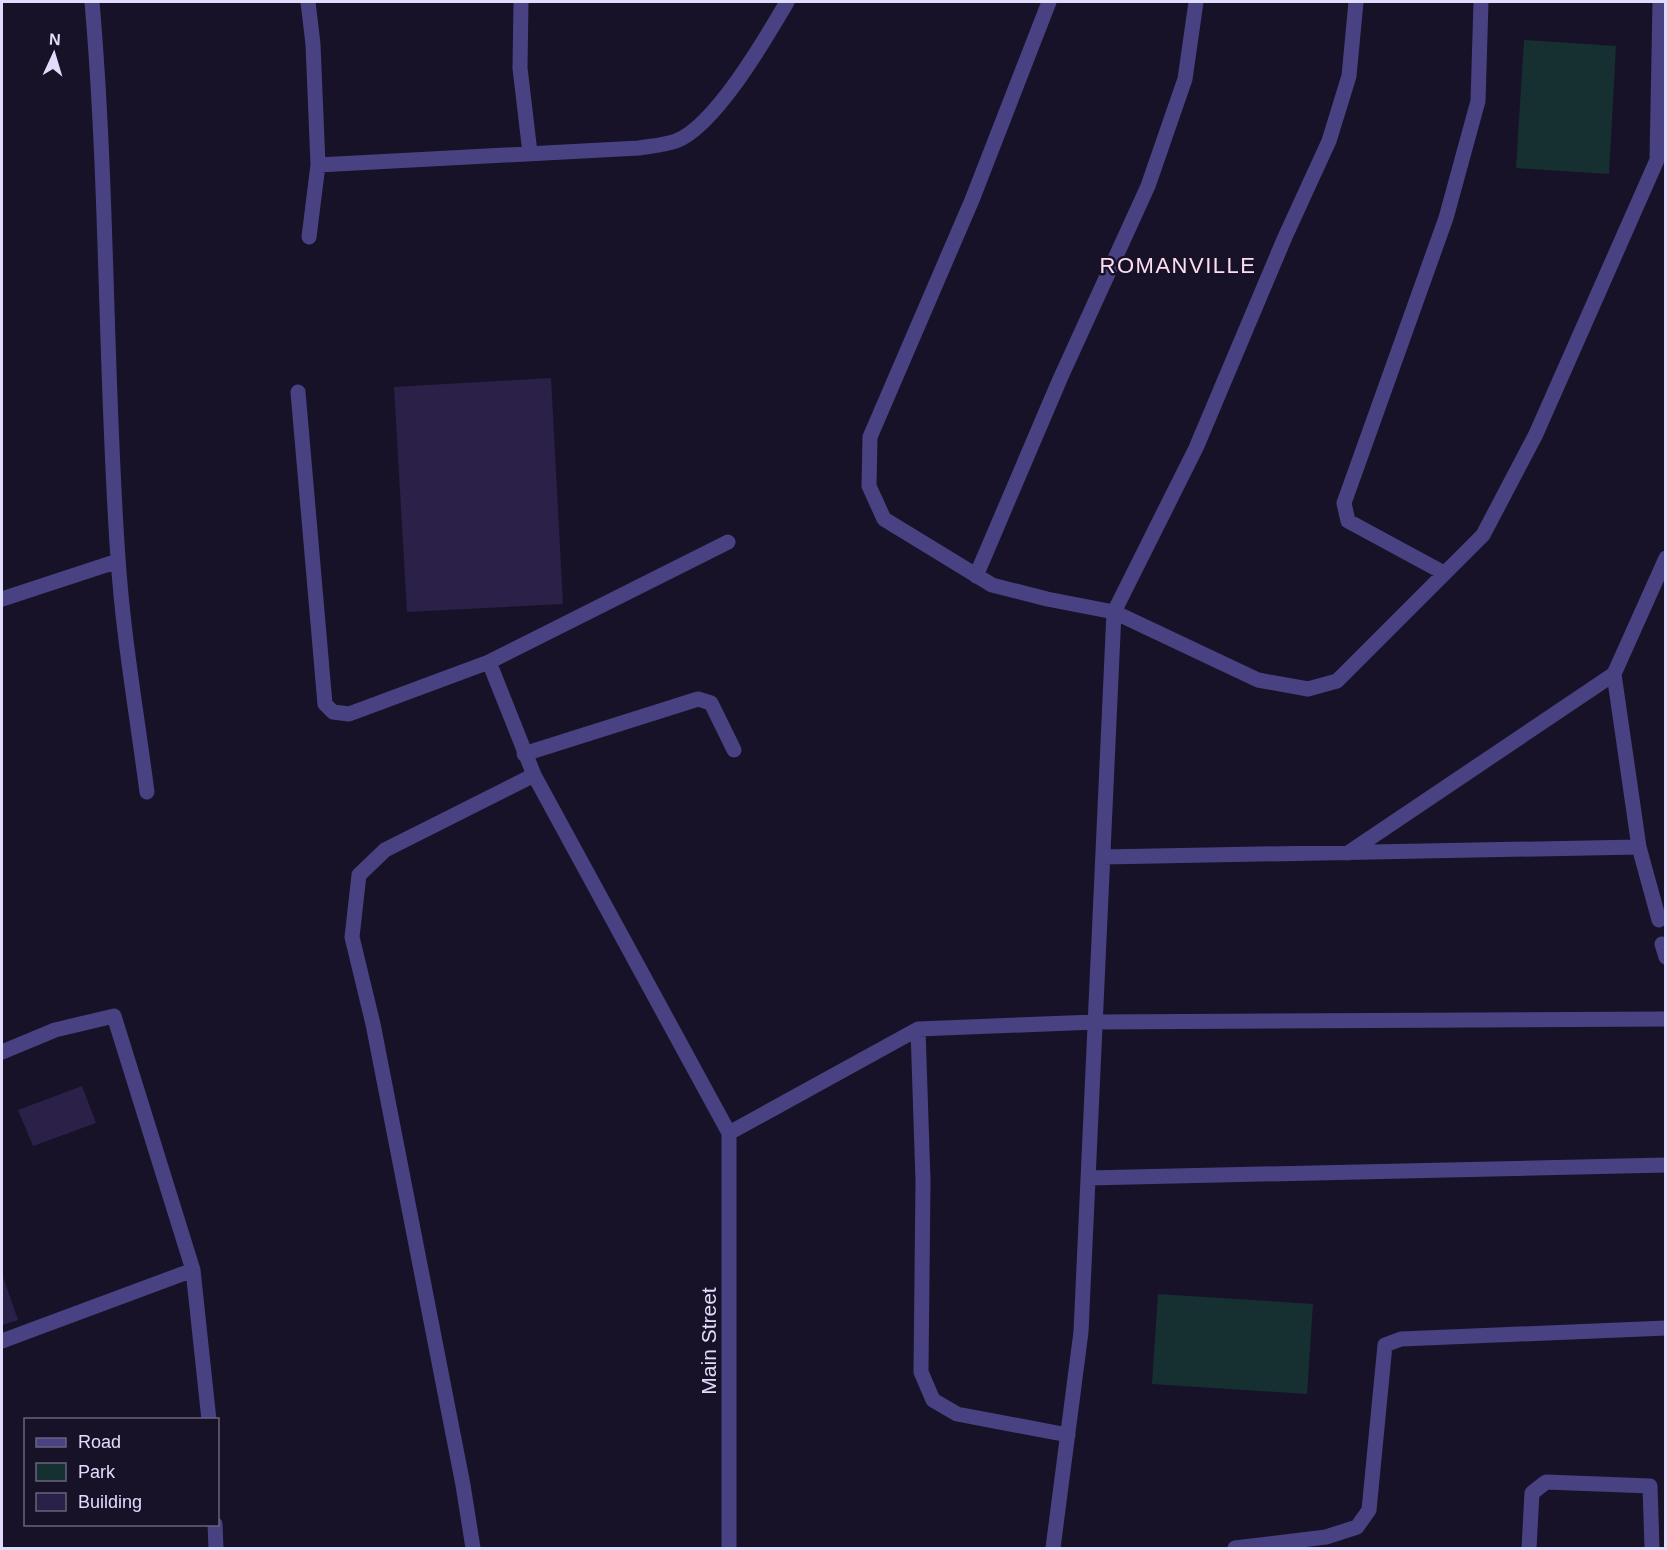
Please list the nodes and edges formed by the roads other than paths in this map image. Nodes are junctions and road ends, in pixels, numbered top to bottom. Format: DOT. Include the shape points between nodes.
graph roads {
  1 [pos="92,2"];
  2 [pos="308,2"];
  3 [pos="521,2"];
  4 [pos="787,2"];
  5 [pos="1049,2"];
  6 [pos="1197,2"];
  7 [pos="1356,2"];
  8 [pos="1481,2"];
  9 [pos="1660,2"];
  10 [pos="530,153"];
  11 [pos="318,165"];
  12 [pos="309,237"];
  13 [pos="298,392"];
  14 [pos="728,542"];
  15 [pos="1665,558"];
  16 [pos="118,561"];
  17 [pos="1443,573"];
  18 [pos="976,576"];
  19 [pos="2,599"];
  20 [pos="1114,612"];
  21 [pos="489,662"];
  22 [pos="1614,674"];
  23 [pos="734,750"];
  24 [pos="524,754"];
  25 [pos="534,775"];
  26 [pos="147,792"];
  27 [pos="1639,847"];
  28 [pos="1348,853"];
  29 [pos="1103,857"];
  30 [pos="1659,920"];
  31 [pos="1665,1019"];
  32 [pos="1095,1022"];
  33 [pos="918,1029"];
  34 [pos="2,1052"];
  35 [pos="729,1133"];
  36 [pos="1665,1165"];
  37 [pos="1088,1178"];
  38 [pos="193,1270"];
  39 [pos="1665,1328"];
  40 [pos="2,1341"];
  41 [pos="209,1418"];
  42 [pos="1068,1434"];
  43 [pos="215,1526"];
  44 [pos="216,1548"];
  45 [pos="473,1548"];
  46 [pos="729,1548"];
  47 [pos="1053,1548"];
  48 [pos="1235,1548"];
  49 [pos="1529,1548"];
  50 [pos="1652,1548"];
  1 -- 16 [label="street" via="101,103 104,275"];
  2 -- 11 [label="street"];
  3 -- 10 [label="street" via="520,68"];
  4 -- 10 [label="street" via="764,42 704,123 676,141 639,148"];
  5 -- 18 [label="street" via="972,200 870,437 869,486 884,519"];
  6 -- 18 [label="street" via="1185,79 1148,186"];
  7 -- 20 [label="street" via="1349,76 1329,141 1196,448"];
  8 -- 17 [label="street" via="1478,101 1446,218 1344,503 1348,521"];
  9 -- 17 [label="street" via="1657,160 1531,445 1483,535"];
  10 -- 11 [label="street"];
  11 -- 12 [label="street"];
  13 -- 21 [label="street" via="325,704 333,712 349,714"];
  14 -- 21 [label="street"];
  15 -- 22 [label="street"];
  16 -- 19 [label="street"];
  16 -- 26 [label="street"];
  17 -- 20 [label="street" via="1337,681 1308,689 1258,681"];
  18 -- 20 [label="street" via="993,585"];
  20 -- 29 [label="street"];
  21 -- 24 [label="street"];
  22 -- 27 [label="street"];
  22 -- 28 [label="street"];
  23 -- 24 [label="street" via="711,704 698,699"];
  24 -- 25 [label="street"];
  25 -- 35 [label="street"];
  25 -- 45 [label="street" via="385,850 359,874 352,937 373,1024"];
  27 -- 28 [label="street"];
  27 -- 30 [label="street"];
  28 -- 29 [label="street"];
  29 -- 32 [label="street"];
  31 -- 32 [label="street"];
  32 -- 33 [label="street"];
  32 -- 37 [label="street"];
  33 -- 35 [label="street"];
  33 -- 42 [label="street" via="924,1181 921,1372 933,1401 957,1414"];
  34 -- 38 [label="street" via="55,1030 114,1016"];
  35 -- 46 [label="street, Main Street"];
  36 -- 37 [label="street"];
  37 -- 42 [label="street" via="1081,1332"];
  38 -- 40 [label="street"];
  38 -- 41 [label="street"];
  39 -- 48 [label="street" via="1401,1339 1384,1345 1368,1510 1357,1527 1326,1537"];
  42 -- 47 [label="street"];
  43 -- 44 [label="street"];
  49 -- 50 [label="street" via="1532,1493 1546,1482 1650,1485"];
}
